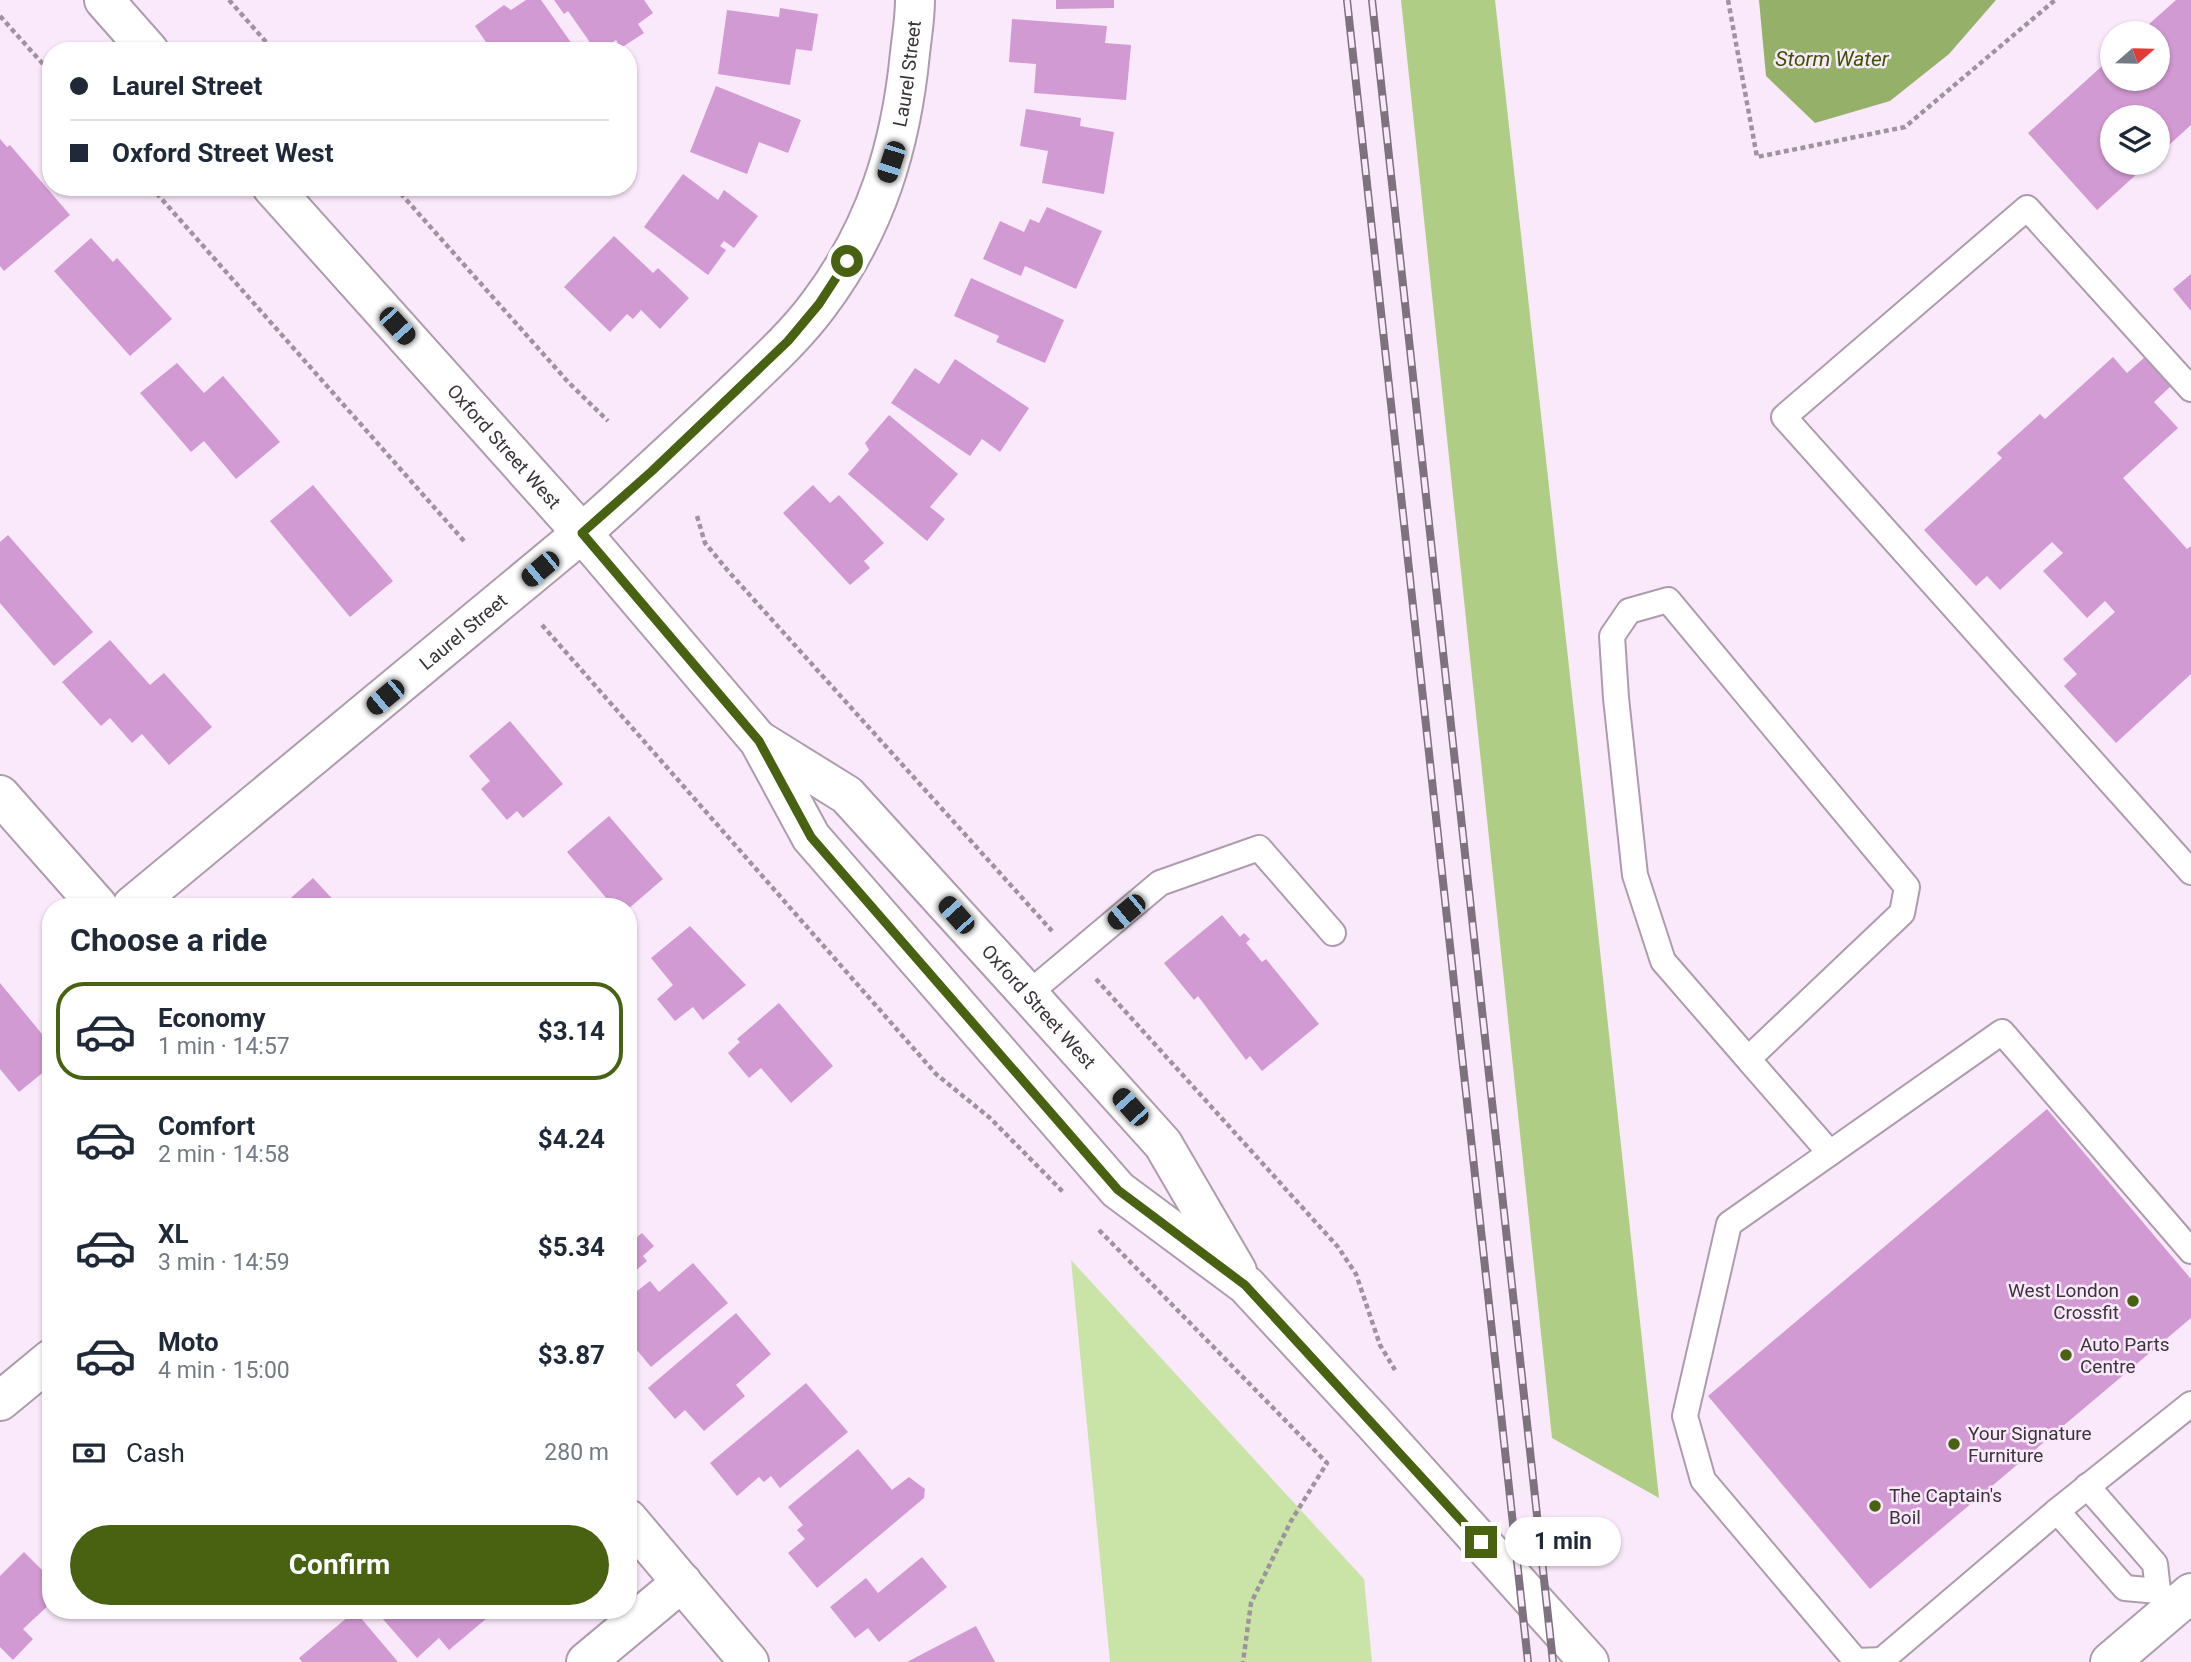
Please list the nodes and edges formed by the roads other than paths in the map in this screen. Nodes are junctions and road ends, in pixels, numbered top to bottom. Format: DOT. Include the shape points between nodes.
graph roads {
  1 [pos="104,0"];
  2 [pos="915,0"];
  3 [pos="141,42"];
  4 [pos="280,196"];
  5 [pos="2191,389"];
  6 [pos="582,533"];
  7 [pos="759,741"];
  8 [pos="0,795"];
  9 [pos="2191,872"];
  10 [pos="91,898"];
  11 [pos="142,898"];
  12 [pos="1333,933"];
  13 [pos="1028,994"];
  14 [pos="1748,1059"];
  15 [pos="1830,1153"];
  16 [pos="2191,1251"];
  17 [pos="1245,1285"];
  18 [pos="42,1366"];
  19 [pos="0,1401"];
  20 [pos="2191,1404"];
  21 [pos="2087,1486"];
  22 [pos="2057,1511"];
  23 [pos="637,1530"];
  24 [pos="682,1582"];
  25 [pos="2175,1597"];
  26 [pos="586,1662"];
  27 [pos="749,1662"];
  28 [pos="1588,1662"];
  29 [pos="2109,1662"];
  1 -- 3 [label="main road"];
  2 -- 6 [label="main road, Laurel Street" via="897,141 884,184 847,261 788,341"];
  4 -- 6 [label="main road, Oxford Street West"];
  5 -- 9 [label="lane" via="2027,208 1784,417"];
  6 -- 7 [label="main road, Oxford Street West"];
  6 -- 11 [label="main road, Laurel Street"];
  7 -- 13 [label="main road, Oxford Street West" via="847,795"];
  7 -- 17 [label="main road, Oxford Street West" via="811,837 1118,1190"];
  8 -- 10 [label="main road"];
  12 -- 13 [label="lane" via="1259,848 1160,883"];
  13 -- 17 [label="main road, Oxford Street West" via="1163,1144"];
  14 -- 14 [label="lane" via="1902,913 1907,887 1668,600 1629,611 1612,636 1635,876 1662,961"];
  14 -- 15 [label="lane"];
  15 -- 16 [label="lane" via="2002,1032"];
  15 -- 22 [label="lane" via="1729,1224 1685,1416 1703,1480 1856,1661 1882,1660"];
  17 -- 28 [label="main road, Oxford Street West"];
  18 -- 19 [label="main road"];
  20 -- 21 [label="lane"];
  21 -- 22 [label="lane"];
  21 -- 25 [label="lane" via="2155,1564"];
  22 -- 25 [label="lane" via="2125,1588"];
  23 -- 24 [label="main road"];
  24 -- 26 [label="main road"];
  24 -- 27 [label="main road"];
  25 -- 29 [label="main road"];
}
